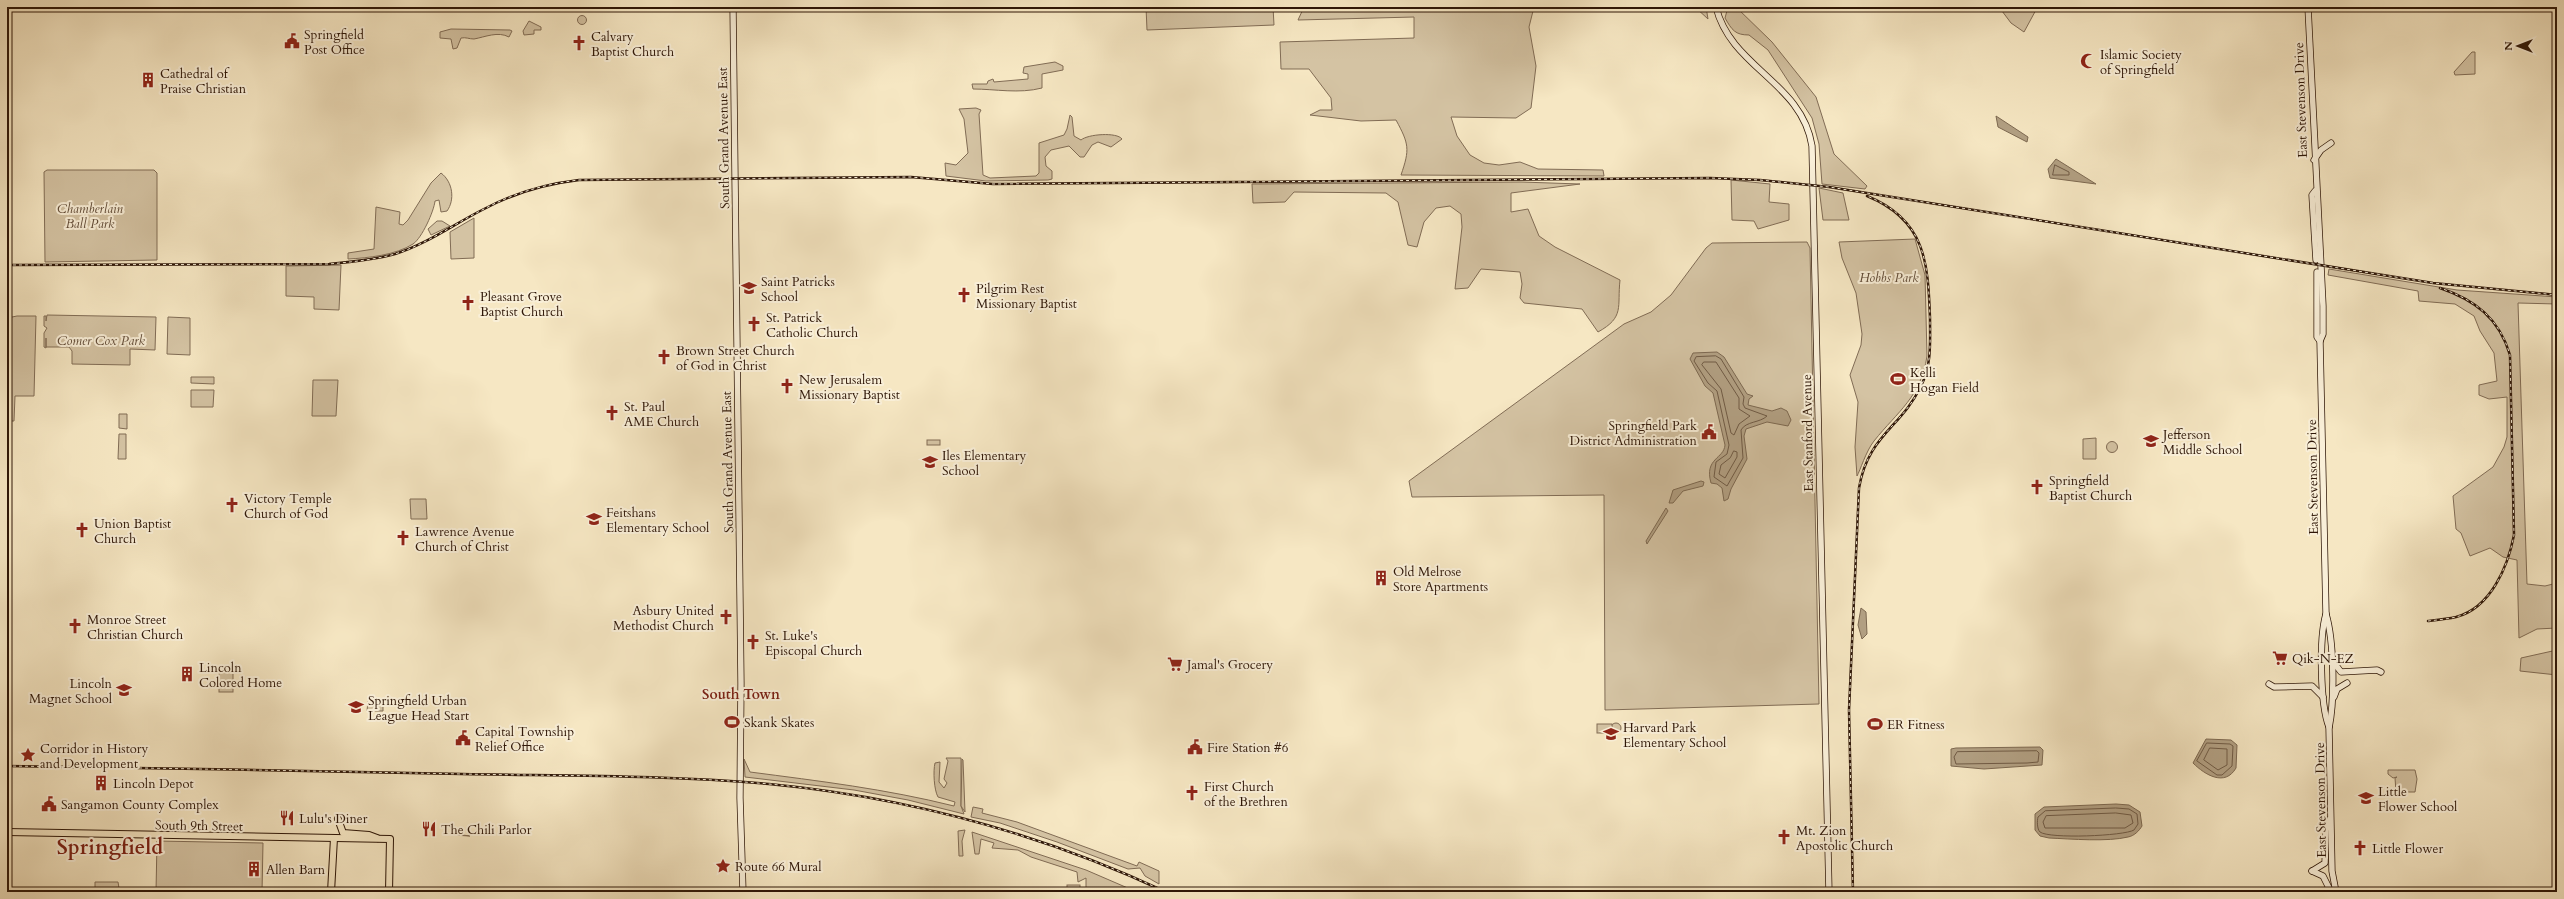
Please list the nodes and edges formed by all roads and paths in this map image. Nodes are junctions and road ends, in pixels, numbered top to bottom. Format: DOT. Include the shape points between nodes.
graph roads {
  1 [pos="733,7"];
  2 [pos="1716,7"];
  3 [pos="2308,7"];
  4 [pos="2332,143"];
  5 [pos="2314,160"];
  6 [pos="2326,614"];
  7 [pos="2331,658"];
  8 [pos="2381,672"];
  9 [pos="2347,683"];
  10 [pos="2270,684"];
  11 [pos="2323,698"];
  12 [pos="2330,725"];
  13 [pos="2331,817"];
  14 [pos="338,819"];
  15 [pos="7,832"];
  16 [pos="334,838"];
  17 [pos="378,839"];
  18 [pos="2331,891"];
  19 [pos="331,892"];
  20 [pos="389,892"];
  21 [pos="743,892"];
  22 [pos="1829,892"];
  1 -- 21 [label="main road, South Grand Avenue East"];
  2 -- 22 [label="main road, East Stanford Avenue" via="1733,43 1797,106 1808,126 1812,146"];
  3 -- 5 [label="main road, East Stevenson Drive"];
  4 -- 5 [label="main road"];
  5 -- 6 [label="main road, East Stevenson Drive" via="2323,306 2323,334 2320,341"];
  6 -- 7 [label="main road, East Stevenson Drive" via="2330,626"];
  6 -- 11 [label="main road, East Stevenson Drive" via="2323,626"];
  7 -- 8 [label="main road" via="2341,672"];
  7 -- 12 [label="main road, East Stevenson Drive"];
  9 -- 12 [label="main road" via="2336,689 2334,716"];
  10 -- 11 [label="main road" via="2274,687 2312,686"];
  11 -- 12 [label="main road, East Stevenson Drive" via="2324,713"];
  12 -- 13 [label="main road, East Stevenson Drive"];
  13 -- 18 [label="main road, East Stevenson Drive"];
  13 -- 18 [label="main road" via="2326,830 2325,863 2312,871 2323,876"];
  14 -- 17 [label="main road" via="341,830 345,833 369,834"];
  15 -- 16 [label="main road, South 9th Street"];
  16 -- 17 [label="main road, South 9th Street"];
  16 -- 19 [label="main road"];
  17 -- 20 [label="main road, South 9th Street" via="390,839"];
}
